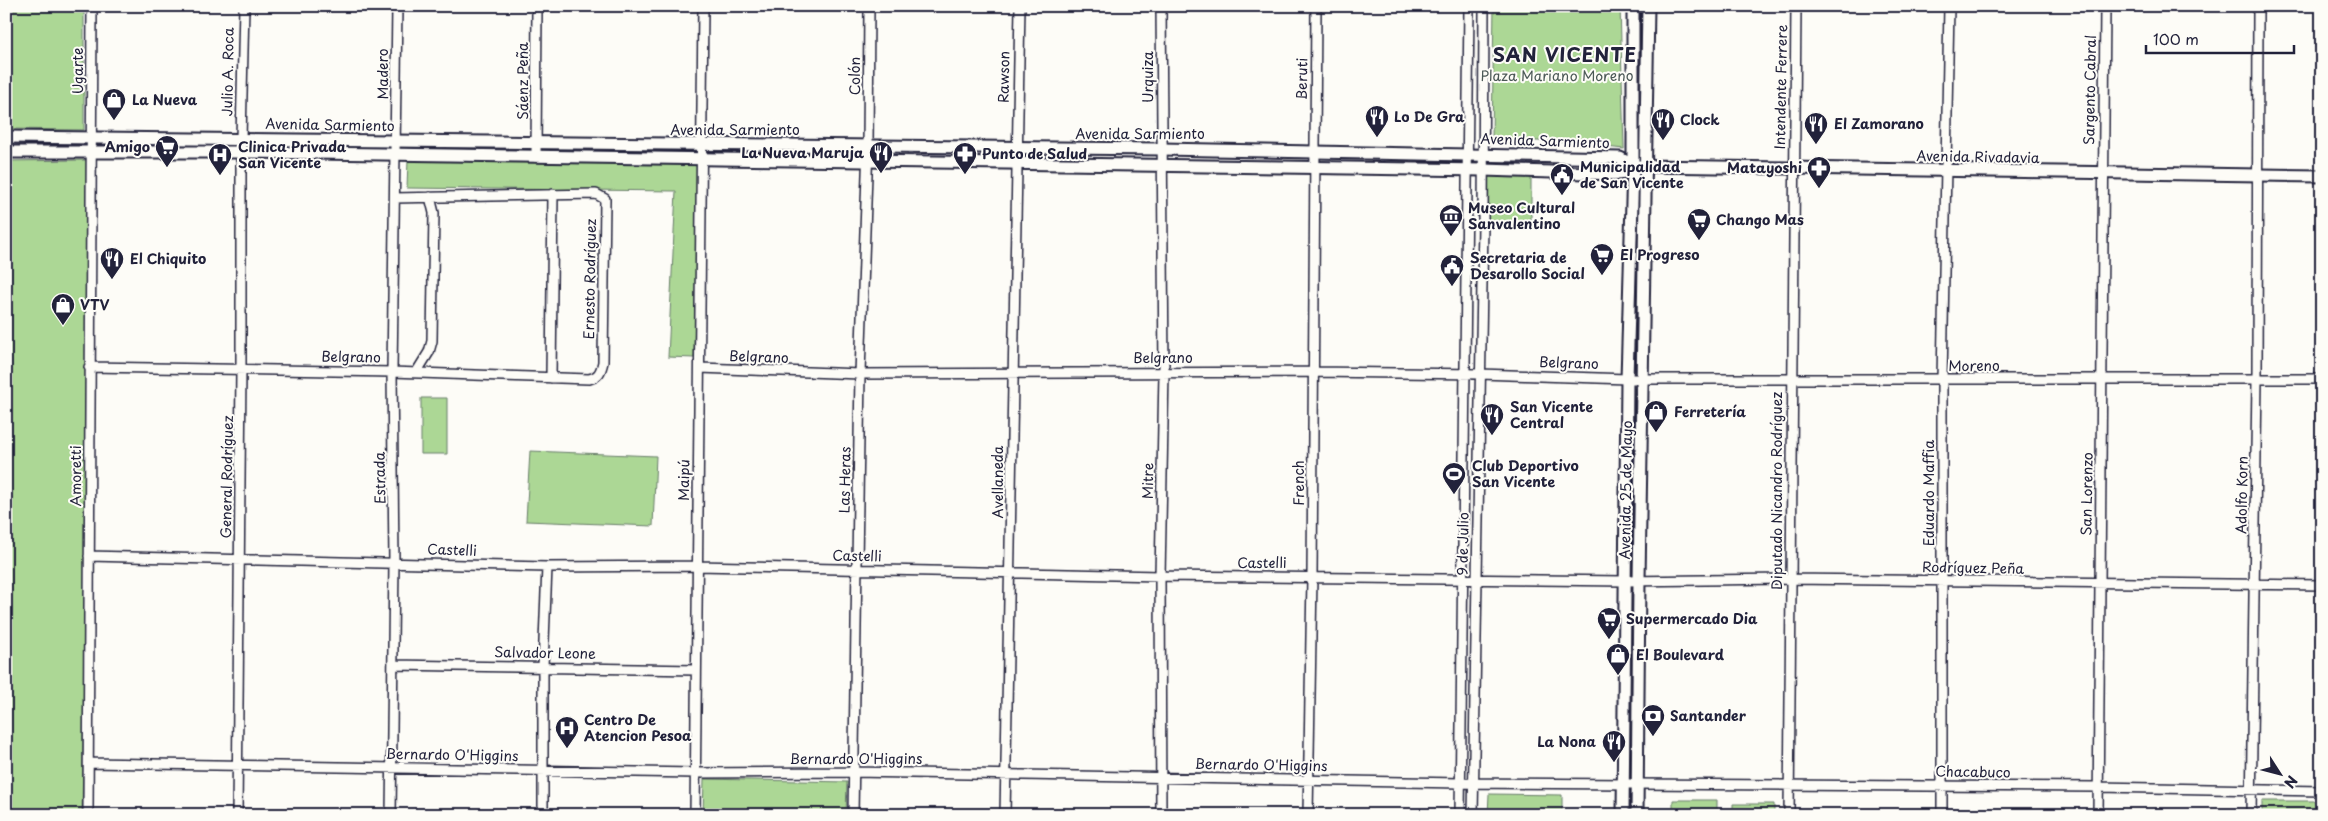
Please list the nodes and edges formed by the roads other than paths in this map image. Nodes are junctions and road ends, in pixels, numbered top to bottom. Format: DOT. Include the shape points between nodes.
graph roads {
  1 [pos="92,6"];
  2 [pos="244,6"];
  3 [pos="397,6"];
  4 [pos="537,6"];
  5 [pos="703,6"];
  6 [pos="869,6"];
  7 [pos="1020,6"];
  8 [pos="1161,6"];
  9 [pos="1316,6"];
  10 [pos="1469,6"];
  11 [pos="1484,6"];
  12 [pos="1633,6"];
  13 [pos="1648,6"];
  14 [pos="1796,6"];
  15 [pos="1949,6"];
  16 [pos="2104,6"];
  17 [pos="2258,6"];
  18 [pos="91,136"];
  19 [pos="6,137"];
  20 [pos="240,139"];
  21 [pos="396,141"];
  22 [pos="536,143"];
  23 [pos="702,145"];
  24 [pos="868,146"];
  25 [pos="1017,149"];
  26 [pos="1162,149"];
  27 [pos="91,151"];
  28 [pos="6,152"];
  29 [pos="241,152"];
  30 [pos="1315,152"];
  31 [pos="1467,154"];
  32 [pos="1483,154"];
  33 [pos="395,155"];
  34 [pos="536,157"];
  35 [pos="702,159"];
  36 [pos="867,161"];
  37 [pos="1016,163"];
  38 [pos="1162,166"];
  39 [pos="1633,166"];
  40 [pos="1646,166"];
  41 [pos="1314,168"];
  42 [pos="1794,168"];
  43 [pos="1467,170"];
  44 [pos="1483,170"];
  45 [pos="1946,171"];
  46 [pos="2102,174"];
  47 [pos="2258,176"];
  48 [pos="2322,176"];
  49 [pos="553,194"];
  50 [pos="430,197"];
  51 [pos="395,198"];
  52 [pos="603,362"];
  53 [pos="89,367"];
  54 [pos="700,368"];
  55 [pos="241,369"];
  56 [pos="392,372"];
  57 [pos="1164,372"];
  58 [pos="1314,372"];
  59 [pos="416,373"];
  60 [pos="1012,373"];
  61 [pos="860,374"];
  62 [pos="1466,374"];
  63 [pos="1480,374"];
  64 [pos="551,378"];
  65 [pos="1627,379"];
  66 [pos="1643,379"];
  67 [pos="2257,379"];
  68 [pos="2322,379"];
  69 [pos="1792,380"];
  70 [pos="1942,380"];
  71 [pos="2102,381"];
  72 [pos="89,556"];
  73 [pos="240,559"];
  74 [pos="394,562"];
  75 [pos="697,566"];
  76 [pos="547,567"];
  77 [pos="857,569"];
  78 [pos="1011,572"];
  79 [pos="1160,576"];
  80 [pos="1312,577"];
  81 [pos="1464,578"];
  82 [pos="1476,578"];
  83 [pos="1790,579"];
  84 [pos="1639,580"];
  85 [pos="1624,581"];
  86 [pos="1943,581"];
  87 [pos="2099,584"];
  88 [pos="2254,584"];
  89 [pos="2322,585"];
  90 [pos="393,665"];
  91 [pos="543,666"];
  92 [pos="696,670"];
  93 [pos="89,763"];
  94 [pos="238,766"];
  95 [pos="392,767"];
  96 [pos="543,770"];
  97 [pos="854,772"];
  98 [pos="695,773"];
  99 [pos="1006,775"];
  100 [pos="1161,777"];
  101 [pos="1308,780"];
  102 [pos="1623,782"];
  103 [pos="1460,783"];
  104 [pos="1474,783"];
  105 [pos="1638,783"];
  106 [pos="1790,784"];
  107 [pos="1942,786"];
  108 [pos="2097,787"];
  109 [pos="2251,791"];
  110 [pos="2322,791"];
  111 [pos="88,815"];
  112 [pos="237,815"];
  113 [pos="391,815"];
  114 [pos="542,815"];
  115 [pos="695,815"];
  116 [pos="853,815"];
  117 [pos="1005,815"];
  118 [pos="1160,815"];
  119 [pos="1308,815"];
  120 [pos="1460,815"];
  121 [pos="1473,815"];
  122 [pos="1623,815"];
  123 [pos="1637,815"];
  124 [pos="1789,815"];
  125 [pos="1942,815"];
  126 [pos="2098,815"];
  127 [pos="2251,815"];
  1 -- 18 [label="street, Ugarte"];
  2 -- 20 [label="street, Julio A. Roca"];
  3 -- 21 [label="street, Madero"];
  4 -- 22 [label="street, Sáenz Peña"];
  5 -- 23 [label="street, Maipú"];
  6 -- 24 [label="street, Colón"];
  7 -- 25 [label="street, Rawson"];
  8 -- 26 [label="street, Urquiza"];
  9 -- 30 [label="street, Beruti"];
  10 -- 31 [label="street, 9 de Julio"];
  11 -- 32 [label="street, 9 de Julio"];
  12 -- 39 [label="main road, Avenida 25 de Mayo"];
  13 -- 40 [label="main road, Avenida 25 de Mayo"];
  14 -- 42 [label="street, Intendente Ferrere"];
  15 -- 45 [label="street, Eduardo Maffia"];
  16 -- 46 [label="street, Sargento Cabral"];
  17 -- 47 [label="street, Adolfo Korn"];
  18 -- 19 [label="main road, Avenida Sarmiento"];
  18 -- 20 [label="main road, Avenida Sarmiento"];
  18 -- 27 [label="street, Amoretti"];
  20 -- 21 [label="main road, Avenida Sarmiento"];
  20 -- 29 [label="street, General Rodríguez"];
  21 -- 22 [label="main road, Avenida Sarmiento"];
  21 -- 33 [label="street, Estrada"];
  22 -- 23 [label="main road, Avenida Sarmiento"];
  22 -- 34 [label="street, Sáenz Peña"];
  23 -- 24 [label="main road, Avenida Sarmiento"];
  23 -- 35 [label="street, Maipú"];
  24 -- 25 [label="main road, Avenida Sarmiento"];
  24 -- 36 [label="street, Las Heras"];
  25 -- 26 [label="main road, Avenida Sarmiento"];
  25 -- 37 [label="street, Avellaneda"];
  26 -- 30 [label="main road, Avenida Sarmiento"];
  26 -- 38 [label="street, Mitre"];
  27 -- 28 [label="main road, Avenida Sarmiento"];
  27 -- 29 [label="main road, Avenida Sarmiento"];
  27 -- 53 [label="street, Amoretti"];
  29 -- 33 [label="main road, Avenida Sarmiento"];
  29 -- 55 [label="street, General Rodríguez"];
  30 -- 31 [label="main road, Avenida Sarmiento"];
  30 -- 41 [label="street, French"];
  31 -- 32 [label="main road, Avenida Sarmiento"];
  31 -- 43 [label="street, 9 de Julio"];
  32 -- 39 [label="main road, Avenida Sarmiento" via="1620,158"];
  32 -- 44 [label="street, 9 de Julio"];
  33 -- 34 [label="main road, Avenida Sarmiento"];
  33 -- 51 [label="street, Estrada"];
  34 -- 35 [label="main road, Avenida Sarmiento"];
  35 -- 36 [label="main road, Avenida Sarmiento"];
  35 -- 54 [label="street, Maipú"];
  36 -- 37 [label="main road, Avenida Sarmiento"];
  36 -- 61 [label="street, Las Heras"];
  37 -- 38 [label="main road, Avenida Sarmiento"];
  37 -- 60 [label="street, Avellaneda"];
  38 -- 41 [label="main road, Avenida Sarmiento"];
  38 -- 57 [label="street, Mitre"];
  39 -- 40 [label="main road, Avenida Rivadavia"];
  39 -- 44 [label="main road, Avenida Sarmiento" via="1619,174"];
  39 -- 65 [label="main road, Avenida 25 de Mayo"];
  40 -- 42 [label="main road, Avenida Rivadavia"];
  40 -- 66 [label="main road, Avenida 25 de Mayo"];
  41 -- 43 [label="main road, Avenida Sarmiento"];
  41 -- 58 [label="street, French"];
  42 -- 45 [label="main road, Avenida Rivadavia"];
  42 -- 69 [label="street, Diputado Nicandro Rodríguez"];
  43 -- 44 [label="main road, Avenida Sarmiento"];
  43 -- 62 [label="street, 9 de Julio"];
  44 -- 63 [label="street, 9 de Julio"];
  45 -- 46 [label="main road, Avenida Rivadavia"];
  45 -- 70 [label="street, Eduardo Maffia"];
  46 -- 47 [label="main road, Avenida Rivadavia"];
  46 -- 71 [label="street, San Lorenzo"];
  47 -- 48 [label="main road, Avenida Rivadavia"];
  47 -- 67 [label="street, Adolfo Korn"];
  49 -- 50 [label="street"];
  49 -- 52 [label="street, Ernesto Rodríguez" via="596,194 605,199"];
  49 -- 64 [label="street"];
  50 -- 51 [label="street"];
  50 -- 59 [label="street" via="434,213 432,342"];
  51 -- 56 [label="street, Estrada"];
  52 -- 64 [label="street, Belgrano" via="595,378"];
  53 -- 55 [label="street, Belgrano"];
  53 -- 72 [label="street, Amoretti"];
  54 -- 61 [label="street, Belgrano"];
  54 -- 75 [label="street, Maipú"];
  55 -- 56 [label="street, Belgrano"];
  55 -- 73 [label="street, General Rodríguez"];
  56 -- 59 [label="street, Belgrano"];
  56 -- 74 [label="street, Estrada"];
  57 -- 58 [label="street, Belgrano"];
  57 -- 60 [label="street, Belgrano"];
  57 -- 79 [label="street, Mitre"];
  58 -- 62 [label="street, Belgrano"];
  58 -- 80 [label="street, French"];
  59 -- 64 [label="street, Belgrano"];
  60 -- 61 [label="street, Belgrano"];
  60 -- 78 [label="street, Avellaneda"];
  61 -- 77 [label="street, Las Heras"];
  62 -- 63 [label="street, Belgrano"];
  62 -- 81 [label="street, 9 de Julio"];
  63 -- 65 [label="street, Belgrano"];
  63 -- 82 [label="street, 9 de Julio"];
  65 -- 66 [label="street, Moreno"];
  65 -- 85 [label="main road, Avenida 25 de Mayo"];
  66 -- 69 [label="street, Moreno"];
  66 -- 84 [label="main road, Avenida 25 de Mayo"];
  67 -- 68 [label="street, Moreno"];
  67 -- 71 [label="street, Moreno"];
  67 -- 88 [label="street, Adolfo Korn"];
  69 -- 70 [label="street, Moreno"];
  69 -- 83 [label="street, Diputado Nicandro Rodríguez"];
  70 -- 71 [label="street, Moreno"];
  70 -- 86 [label="street, Eduardo Maffia"];
  71 -- 87 [label="street, San Lorenzo"];
  72 -- 73 [label="street, Castelli"];
  72 -- 93 [label="street, Amoretti"];
  73 -- 74 [label="street, Castelli"];
  73 -- 94 [label="street, General Rodríguez"];
  74 -- 76 [label="street, Castelli"];
  74 -- 90 [label="street, Estrada"];
  75 -- 76 [label="street, Castelli"];
  75 -- 77 [label="street, Castelli"];
  75 -- 92 [label="street, Maipú"];
  76 -- 91 [label="street"];
  77 -- 78 [label="street, Castelli"];
  77 -- 97 [label="street, Las Heras"];
  78 -- 79 [label="street, Castelli"];
  78 -- 99 [label="street, Avellaneda"];
  79 -- 80 [label="street, Castelli"];
  79 -- 100 [label="street, Mitre"];
  80 -- 81 [label="street, Castelli"];
  80 -- 101 [label="street, French"];
  81 -- 82 [label="street, Castelli"];
  81 -- 103 [label="street, 9 de Julio"];
  82 -- 85 [label="street, Castelli"];
  82 -- 104 [label="street, 9 de Julio"];
  83 -- 84 [label="street, Rodríguez Peña"];
  83 -- 86 [label="street, Rodríguez Peña"];
  83 -- 106 [label="street, Diputado Nicandro Rodríguez"];
  84 -- 85 [label="street, Rodríguez Peña"];
  84 -- 105 [label="main road, Avenida 25 de Mayo"];
  85 -- 102 [label="main road, Avenida 25 de Mayo"];
  86 -- 87 [label="street, Rodríguez Peña"];
  86 -- 107 [label="street, Eduardo Maffia"];
  87 -- 88 [label="street, Rodríguez Peña"];
  87 -- 108 [label="street, San Lorenzo"];
  88 -- 89 [label="street, Rodríguez Peña"];
  88 -- 109 [label="street, Adolfo Korn"];
  90 -- 91 [label="street, Salvador Leone"];
  90 -- 95 [label="street, Estrada"];
  91 -- 92 [label="street, Salvador Leone"];
  91 -- 96 [label="street"];
  92 -- 98 [label="street, Maipú"];
  93 -- 94 [label="street, Bernardo O'Higgins"];
  93 -- 111 [label="street, Amoretti"];
  94 -- 95 [label="street, Bernardo O'Higgins"];
  94 -- 112 [label="street, General Rodríguez"];
  95 -- 96 [label="street, Bernardo O'Higgins"];
  95 -- 113 [label="street, Estrada"];
  96 -- 98 [label="street, Bernardo O'Higgins"];
  96 -- 114 [label="street"];
  97 -- 98 [label="street, Bernardo O'Higgins"];
  97 -- 99 [label="street, Bernardo O'Higgins"];
  97 -- 116 [label="street, Las Heras"];
  98 -- 115 [label="street, Maipú"];
  99 -- 100 [label="street, Bernardo O'Higgins"];
  99 -- 117 [label="street, Avellaneda"];
  100 -- 101 [label="street, Bernardo O'Higgins"];
  100 -- 118 [label="street, Mitre"];
  101 -- 103 [label="street, Bernardo O'Higgins"];
  101 -- 119 [label="street, French"];
  102 -- 104 [label="street, Bernardo O'Higgins"];
  102 -- 105 [label="street, Chacabuco"];
  102 -- 122 [label="main road, Avenida 25 de Mayo"];
  103 -- 104 [label="street, Bernardo O'Higgins"];
  103 -- 120 [label="street, 9 de Julio"];
  104 -- 121 [label="street, 9 de Julio"];
  105 -- 106 [label="street, Chacabuco"];
  105 -- 123 [label="main road, Avenida 25 de Mayo"];
  106 -- 107 [label="street, Chacabuco"];
  106 -- 124 [label="street, Diputado Nicandro Rodríguez"];
  107 -- 108 [label="street, Chacabuco"];
  107 -- 125 [label="street, Eduardo Maffia"];
  108 -- 109 [label="street, Chacabuco"];
  108 -- 126 [label="street, San Lorenzo"];
  109 -- 110 [label="street, Chacabuco"];
  109 -- 127 [label="street, Adolfo Korn"];
}
